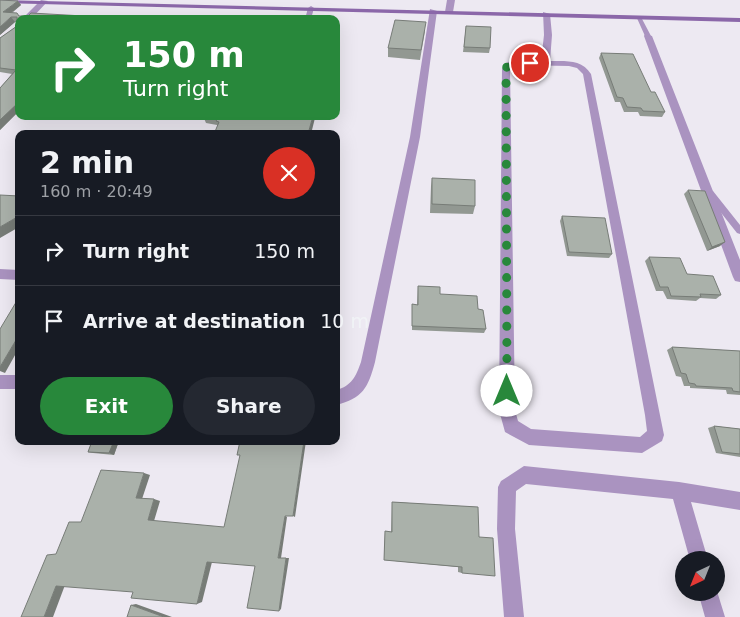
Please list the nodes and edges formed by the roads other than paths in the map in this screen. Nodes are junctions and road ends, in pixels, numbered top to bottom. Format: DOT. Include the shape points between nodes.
graph roads {
  1 [pos="0,0"];
  2 [pos="451,0"];
  3 [pos="44,1"];
  4 [pos="75,1"];
  5 [pos="92,1"];
  6 [pos="106,2"];
  7 [pos="138,2"];
  8 [pos="311,8"];
  9 [pos="433,12"];
  10 [pos="449,12"];
  11 [pos="546,14"];
  12 [pos="30,15"];
  13 [pos="309,15"];
  14 [pos="638,17"];
  15 [pos="740,20"];
  16 [pos="648,36"];
  17 [pos="545,64"];
  18 [pos="707,190"];
  19 [pos="740,231"];
  20 [pos="0,274"];
  21 [pos="15,275"];
  22 [pos="740,277"];
  23 [pos="0,382"];
  24 [pos="15,382"];
  25 [pos="340,397"];
  26 [pos="679,491"];
  27 [pos="740,500"];
  28 [pos="696,551"];
  29 [pos="711,601"];
  30 [pos="514,617"];
  31 [pos="715,617"];
  1 -- 3 [label="main road"];
  2 -- 10 [label="street"];
  3 -- 4 [label="main road"];
  3 -- 12 [label="street"];
  4 -- 5 [label="main road"];
  5 -- 6 [label="main road"];
  6 -- 7 [label="main road"];
  7 -- 8 [label="main road"];
  8 -- 9 [label="main road"];
  8 -- 13 [label="lane"];
  9 -- 10 [label="main road"];
  9 -- 25 [label="street" via="415,137 368,362 362,383 352,393"];
  10 -- 11 [label="main road"];
  11 -- 14 [label="main road"];
  11 -- 17 [label="street"];
  14 -- 15 [label="main road"];
  14 -- 16 [label="lane"];
  16 -- 18 [label="street"];
  17 -- 17 [label="street" via="514,62 506,69 507,410 511,426 529,437 642,446 656,436 655,429 588,74 579,65"];
  18 -- 19 [label="lane"];
  18 -- 22 [label="street"];
  20 -- 21 [label="street"];
  23 -- 24 [label="street"];
  26 -- 27 [label="street"];
  26 -- 28 [label="street"];
  26 -- 30 [label="street" via="524,475 507,487 506,529"];
  29 -- 31 [label="street"];
}
